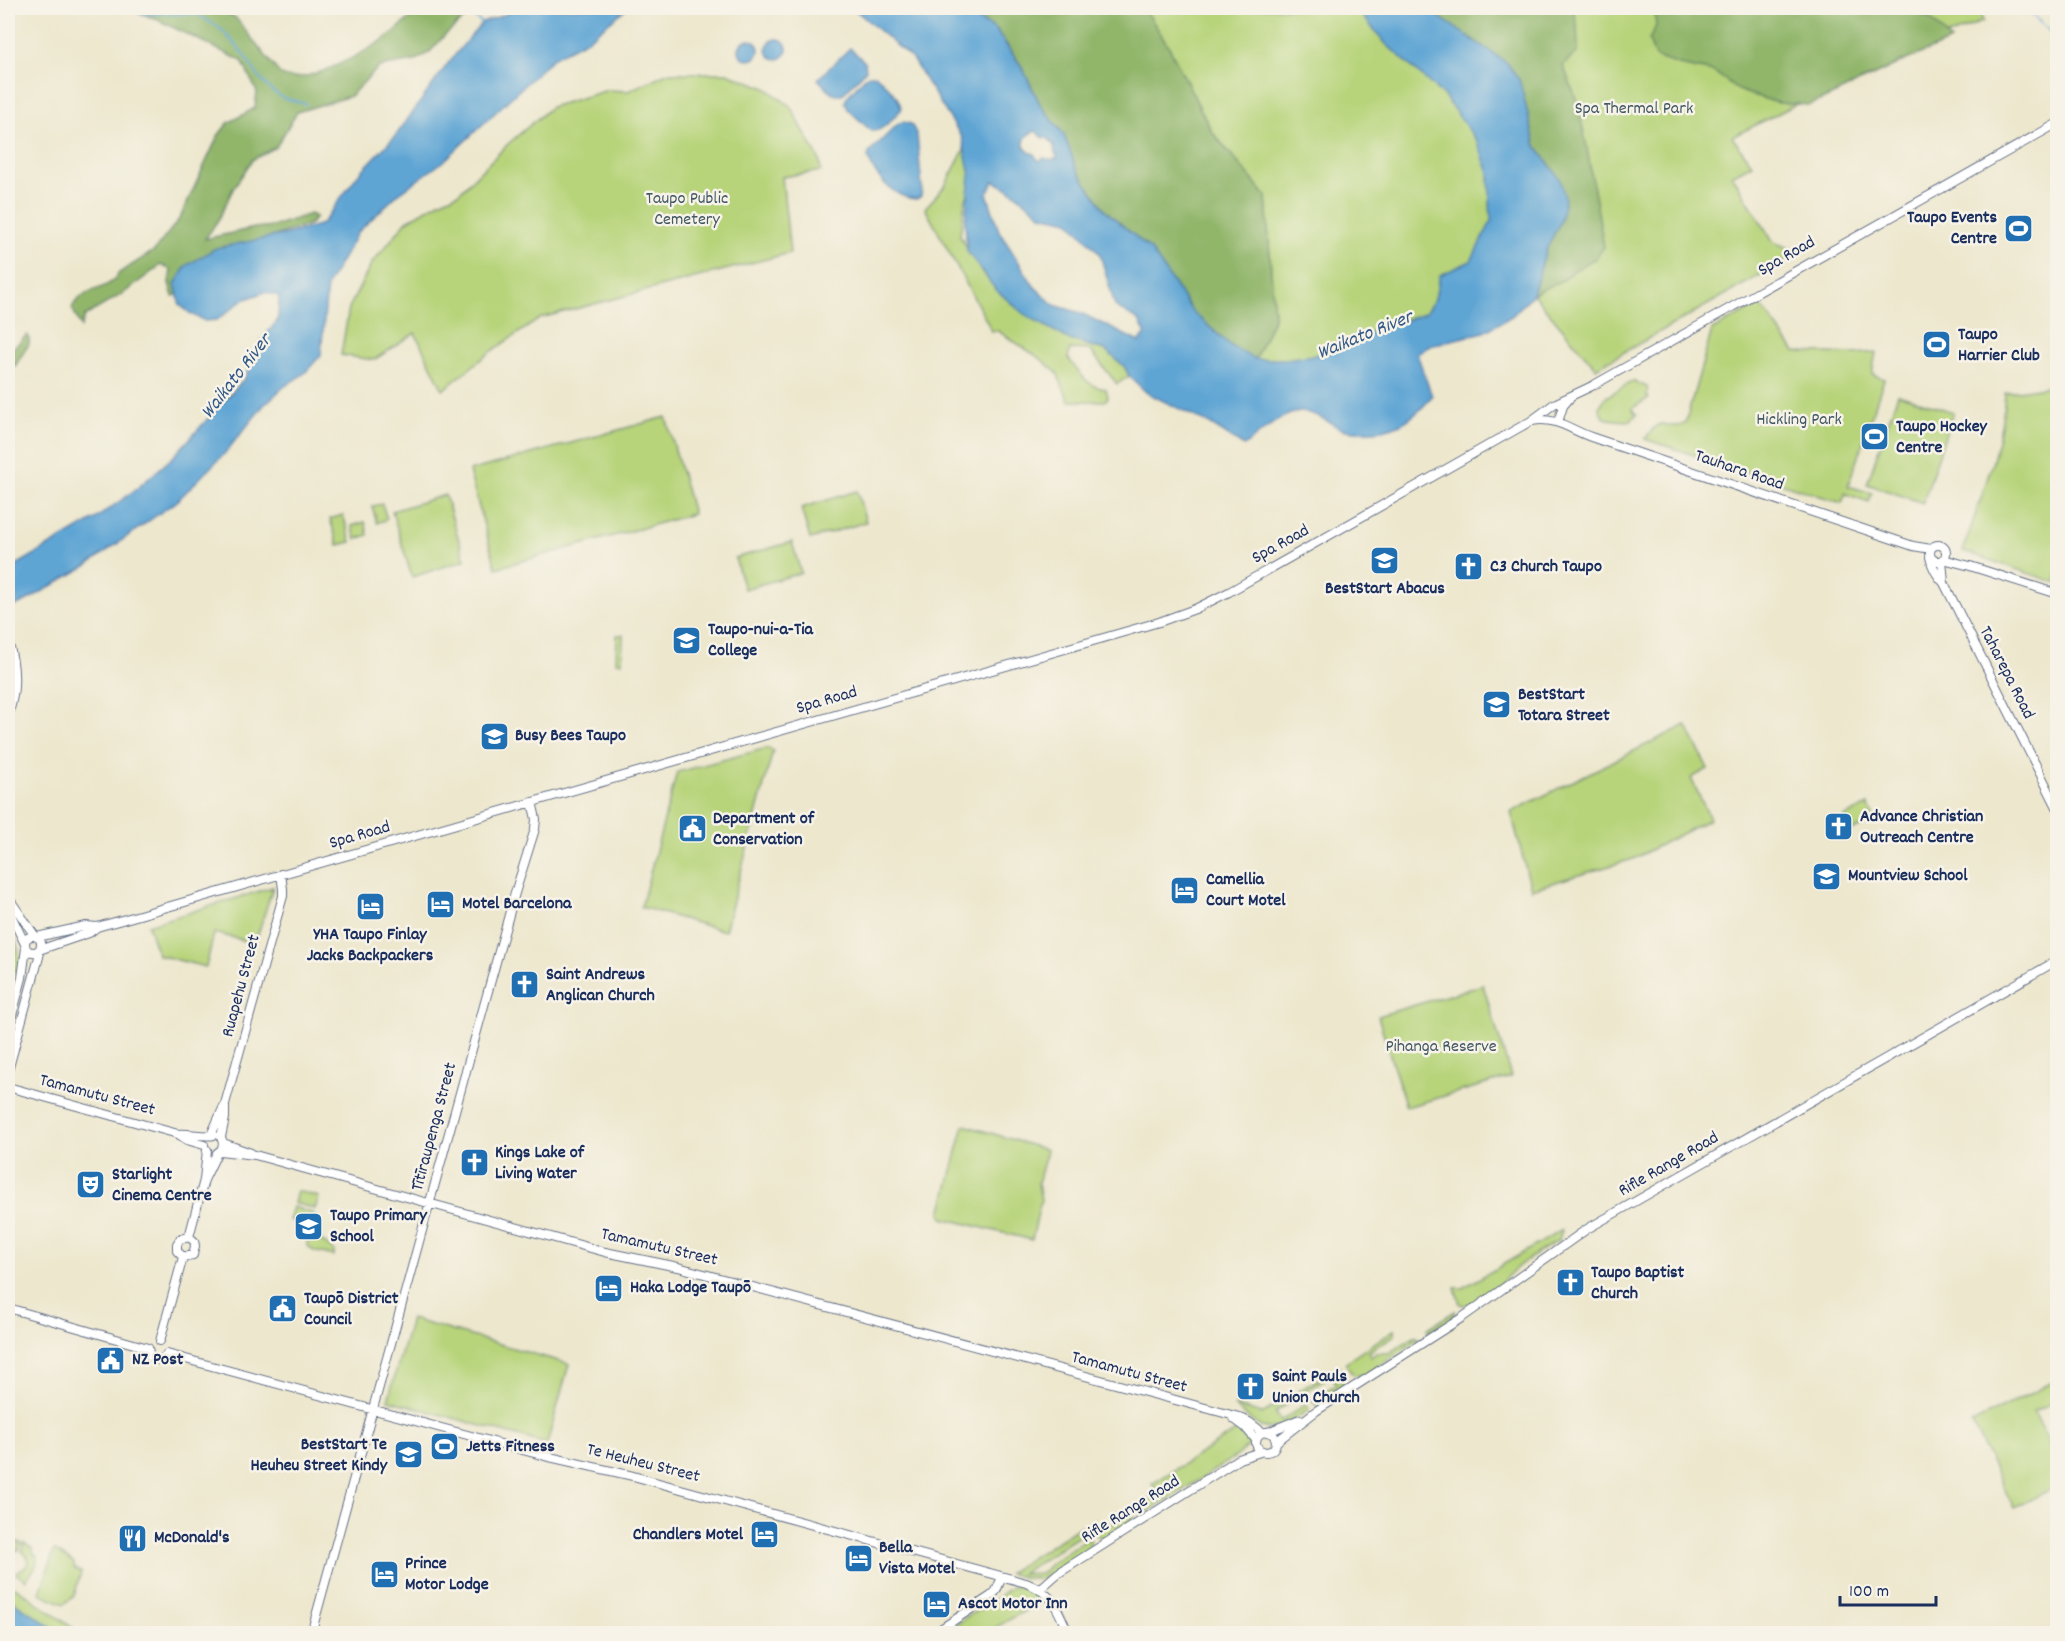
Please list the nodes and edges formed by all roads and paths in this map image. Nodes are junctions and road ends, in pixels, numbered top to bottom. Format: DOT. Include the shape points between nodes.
graph roads {
  1 [pos="2058,123"];
  2 [pos="1572,396"];
  3 [pos="1530,421"];
  4 [pos="1558,422"];
  5 [pos="1930,554"];
  6 [pos="1943,558"];
  7 [pos="1944,583"];
  8 [pos="2058,594"];
  9 [pos="8,641"];
  10 [pos="8,675"];
  11 [pos="8,694"];
  12 [pos="8,716"];
  13 [pos="532,802"];
  14 [pos="2058,809"];
  15 [pos="281,874"];
  16 [pos="8,897"];
  17 [pos="8,909"];
  18 [pos="97,927"];
  19 [pos="36,936"];
  20 [pos="26,946"];
  21 [pos="38,950"];
  22 [pos="2058,960"];
  23 [pos="8,1030"];
  24 [pos="8,1071"];
  25 [pos="8,1087"];
  26 [pos="225,1104"];
  27 [pos="222,1140"];
  28 [pos="207,1142"];
  29 [pos="219,1152"];
  30 [pos="255,1155"];
  31 [pos="204,1180"];
  32 [pos="430,1204"];
  33 [pos="189,1237"];
  34 [pos="183,1257"];
  35 [pos="8,1308"];
  36 [pos="160,1341"];
  37 [pos="148,1348"];
  38 [pos="167,1353"];
  39 [pos="372,1410"];
  40 [pos="1230,1416"];
  41 [pos="1308,1416"];
  42 [pos="1265,1432"];
  43 [pos="1256,1441"];
  44 [pos="1276,1442"];
  45 [pos="1263,1451"];
  46 [pos="1239,1459"];
  47 [pos="1002,1577"];
  48 [pos="1040,1589"];
  49 [pos="311,1634"];
  50 [pos="933,1634"];
  51 [pos="1069,1634"];
  1 -- 2 [label="street, Spa Road"];
  2 -- 3 [label="street, Spa Road"];
  2 -- 4 [label="street" via="1563,406"];
  3 -- 4 [label="street"];
  3 -- 13 [label="street, Spa Road" via="1229,592 1182,614"];
  4 -- 5 [label="street, Tauhara Road" via="1591,437"];
  5 -- 6 [label="street" via="1934,561"];
  5 -- 6 [label="street" via="1935,546 1940,546 1945,549"];
  5 -- 7 [label="street, Taharepa Road"];
  6 -- 7 [label="street, Taharepa Road"];
  6 -- 8 [label="street"];
  7 -- 14 [label="street, Taharepa Road"];
  9 -- 12 [label="street" via="15,679"];
  10 -- 11 [label="street"];
  13 -- 15 [label="street, Spa Road"];
  13 -- 32 [label="street, Tītīraupenga Street" via="535,829"];
  15 -- 18 [label="street, Spa Road"];
  15 -- 26 [label="street, Ruapehu Street" via="283,896"];
  16 -- 19 [label="street"];
  17 -- 20 [label="street"];
  18 -- 19 [label="street, Spa Road"];
  18 -- 21 [label="street, Spa Road"];
  19 -- 20 [label="street" via="27,939"];
  19 -- 21 [label="street" via="41,944"];
  20 -- 21 [label="street" via="31,952"];
  20 -- 23 [label="street"];
  21 -- 24 [label="street"];
  22 -- 41 [label="street, Rifle Range Road" via="1587,1229 1463,1317"];
  25 -- 28 [label="street, Tamamutu Street" via="178,1134 187,1140"];
  26 -- 27 [label="street, Ruapehu Street"];
  26 -- 28 [label="street, Ruapehu Street"];
  27 -- 28 [label="street, Tamamutu Street" via="216,1135"];
  27 -- 29 [label="street, Ruapehu Street"];
  27 -- 30 [label="street, Tamamutu Street"];
  28 -- 29 [label="street, Tamamutu Street" via="211,1153"];
  28 -- 31 [label="street, Ruapehu Street"];
  29 -- 30 [label="street, Tamamutu Street"];
  29 -- 31 [label="street, Ruapehu Street"];
  30 -- 32 [label="street, Tamamutu Street"];
  31 -- 33 [label="street, Ruapehu Street"];
  32 -- 39 [label="street, Tītīraupenga Street"];
  32 -- 40 [label="street, Tamamutu Street"];
  33 -- 34 [label="street, Ruapehu Street" via="177,1244"];
  33 -- 34 [label="street, Ruapehu Street" via="195,1249 193,1255"];
  34 -- 36 [label="street, Ruapehu Street"];
  35 -- 37 [label="street"];
  36 -- 37 [label="street"];
  36 -- 38 [label="street" via="166,1344"];
  37 -- 38 [label="street" via="155,1360"];
  38 -- 39 [label="street, Te Heuheu Street"];
  39 -- 47 [label="street, Te Heuheu Street" via="633,1476"];
  39 -- 49 [label="street, Tītīraupenga Street"];
  40 -- 42 [label="street, Tamamutu Street"];
  40 -- 43 [label="street, Tamamutu Street"];
  41 -- 42 [label="street, Rifle Range Road"];
  41 -- 44 [label="street, Rifle Range Road"];
  42 -- 43 [label="street, Rifle Range Road"];
  42 -- 44 [label="street" via="1274,1436"];
  43 -- 45 [label="street" via="1257,1448"];
  43 -- 46 [label="street, Rifle Range Road"];
  44 -- 45 [label="street, Rifle Range Road" via="1272,1449"];
  45 -- 46 [label="street, Rifle Range Road"];
  46 -- 48 [label="street, Rifle Range Road" via="1057,1574"];
  47 -- 48 [label="street, Te Heuheu Street"];
  47 -- 50 [label="street" via="991,1596"];
  48 -- 51 [label="street" via="1052,1600"];
}
